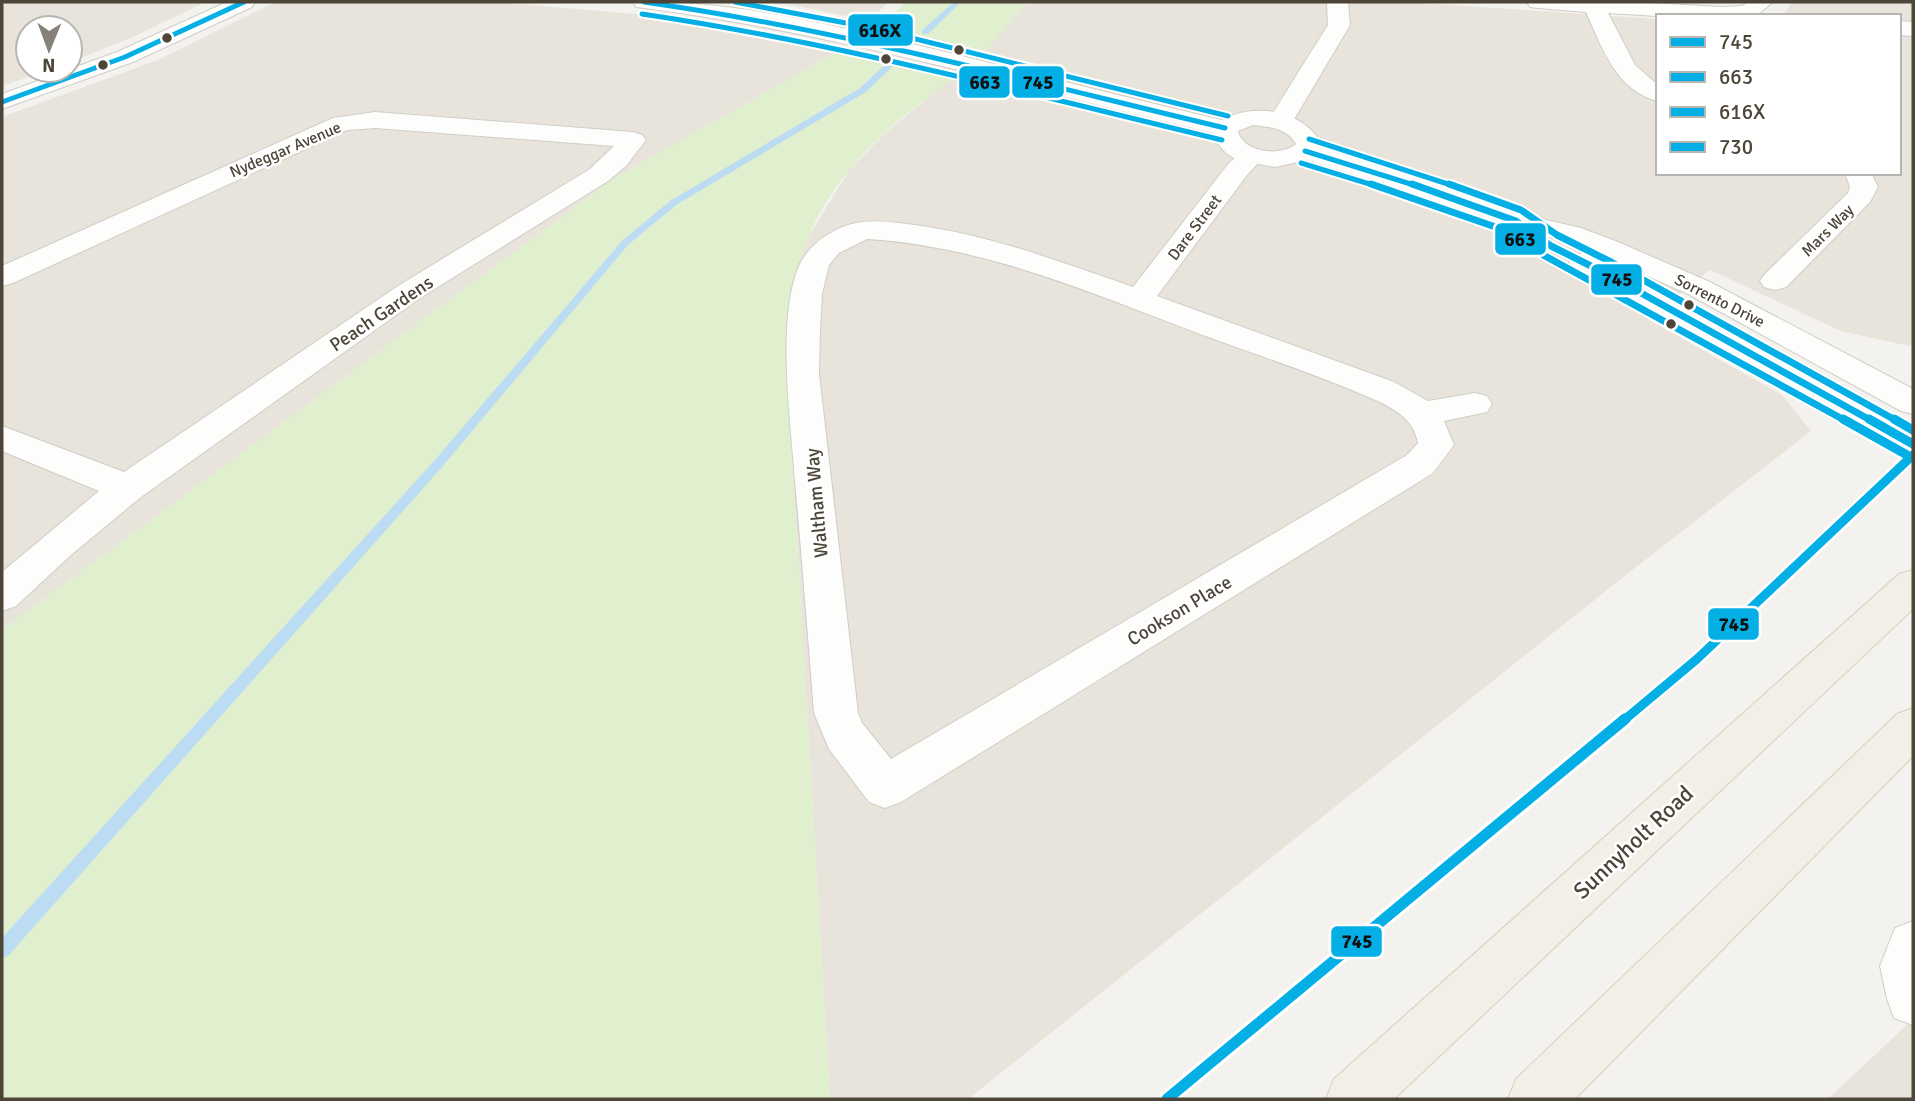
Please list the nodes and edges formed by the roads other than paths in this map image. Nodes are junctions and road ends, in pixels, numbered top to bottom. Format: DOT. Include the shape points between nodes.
graph roads {
  1 [pos="244,2"];
  2 [pos="644,2"];
  3 [pos="1338,2"];
  4 [pos="1538,2"];
  5 [pos="1594,6"];
  6 [pos="1767,7"];
  7 [pos="1656,93"];
  8 [pos="2,102"];
  9 [pos="1281,121"];
  10 [pos="1225,128"];
  11 [pos="632,140"];
  12 [pos="1305,151"];
  13 [pos="1252,156"];
  14 [pos="1859,175"];
  15 [pos="1516,221"];
  16 [pos="2,276"];
  17 [pos="1775,281"];
  18 [pos="1139,300"];
  19 [pos="1913,403"];
  20 [pos="1475,404"];
  21 [pos="1422,413"];
  22 [pos="2,438"];
  23 [pos="1913,444"];
  24 [pos="128,488"];
  25 [pos="1913,585"];
  26 [pos="2,595"];
  27 [pos="1913,727"];
  28 [pos="886,787"];
  29 [pos="1913,946"];
  30 [pos="1913,999"];
  31 [pos="1354,1099"];
  32 [pos="1536,1099"];
  1 -- 8 [label="street" via="125,57"];
  2 -- 10 [label="street" via="795,23"];
  3 -- 9 [label="street" via="1339,25"];
  4 -- 5 [label="street"];
  5 -- 6 [label="street" via="1721,14"];
  5 -- 7 [label="street" via="1629,75"];
  9 -- 10 [label="street" via="1253,118"];
  9 -- 12 [label="street" via="1306,136 1309,145"];
  10 -- 13 [label="street" via="1228,143"];
  11 -- 16 [label="street, Nydeggar Avenue" via="374,120 342,123"];
  11 -- 24 [label="street, Peach Gardens" via="599,175 409,292"];
  12 -- 13 [label="street" via="1281,159"];
  12 -- 15 [label="street, Sorrento Drive"];
  13 -- 18 [label="street, Dare Street"];
  14 -- 17 [label="street, Mars Way" via="1864,187 1860,196"];
  15 -- 19 [label="street, Sorrento Drive" via="1571,234 1658,269"];
  15 -- 23 [label="street, Sorrento Drive" via="1551,246"];
  18 -- 21 [label="street" via="1382,390"];
  18 -- 28 [label="street, Waltham Way" via="973,243 920,233 863,230 827,249 815,263 808,292 803,374 836,713 845,735"];
  20 -- 21 [label="street"];
  21 -- 28 [label="street, Cookson Place" via="1433,428 1436,445 1420,464"];
  22 -- 24 [label="street"];
  24 -- 26 [label="street, Peach Gardens"];
  25 -- 31 [label="main road, Sunnyholt Road"];
  27 -- 32 [label="main road"];
  29 -- 30 [label="street" via="1906,966"];
}
